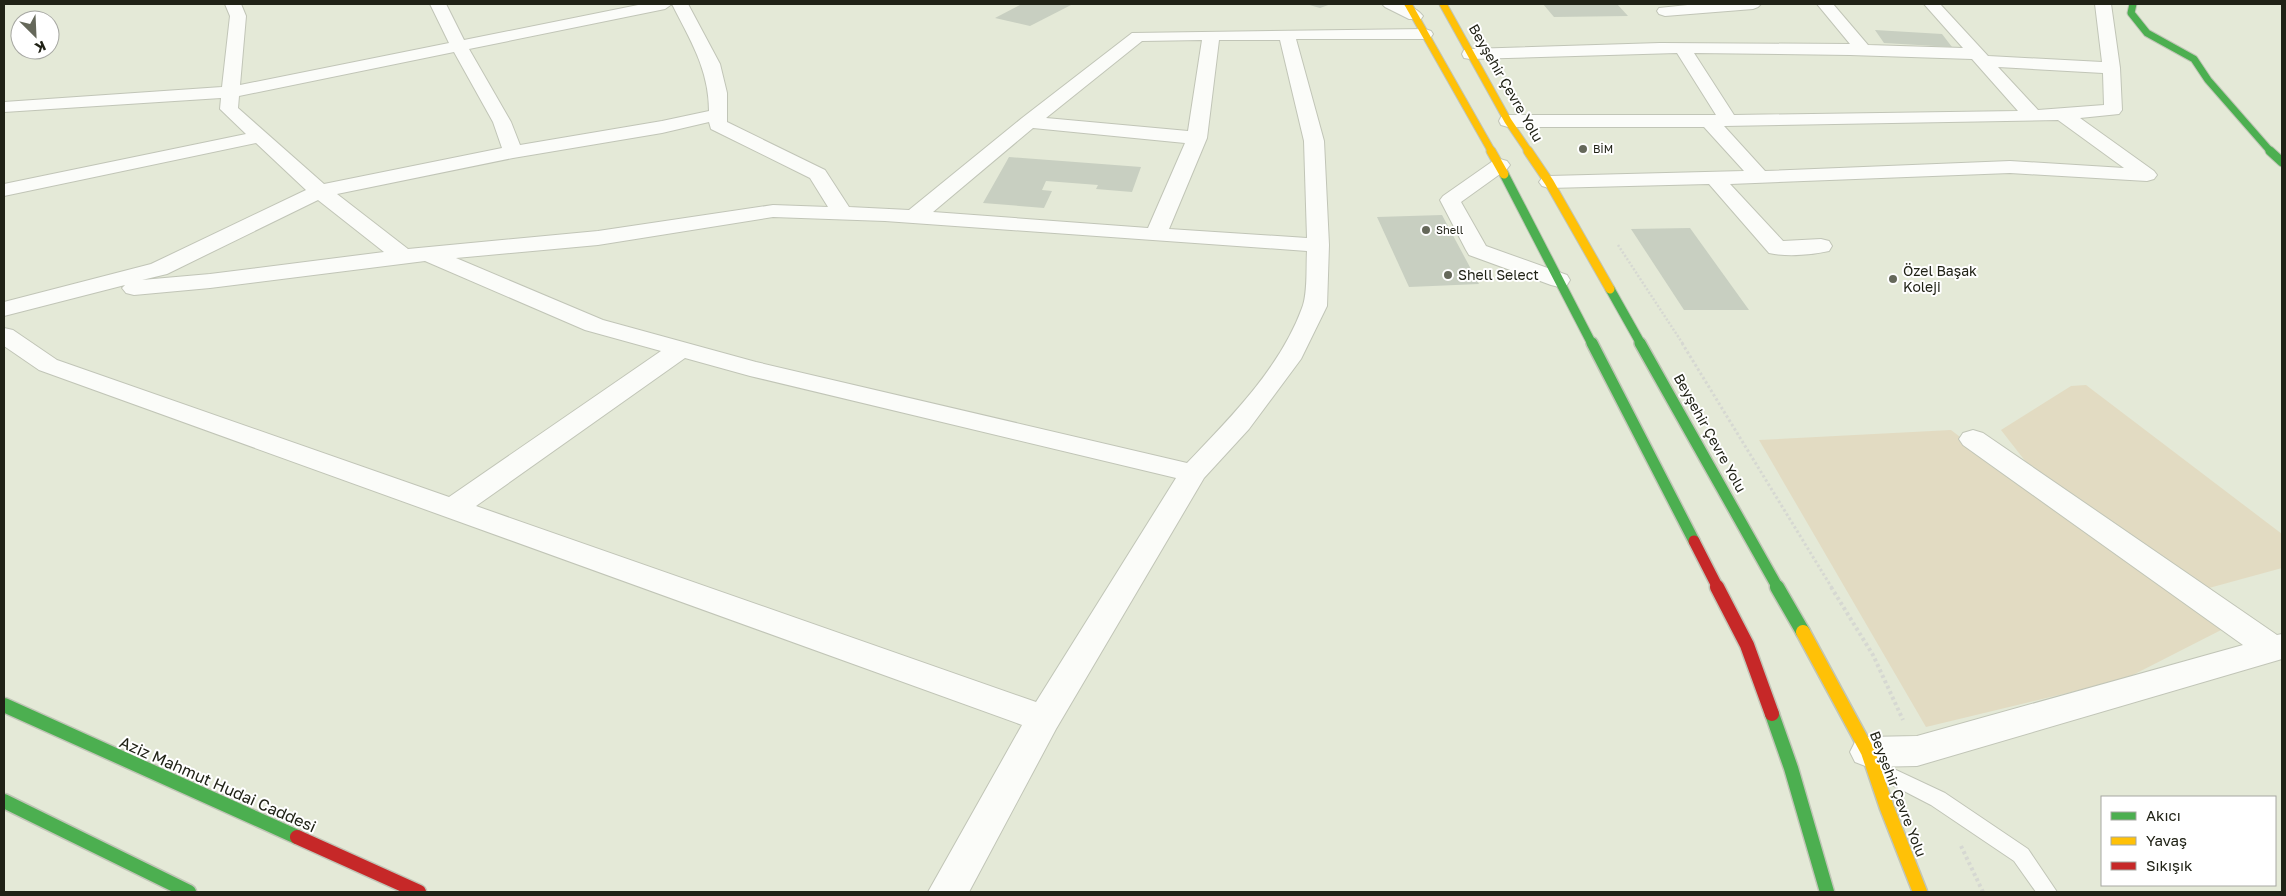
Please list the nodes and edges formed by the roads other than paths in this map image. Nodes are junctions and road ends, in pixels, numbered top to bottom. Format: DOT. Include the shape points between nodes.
graph roads {
  1 [pos="233,4"];
  2 [pos="438,4"];
  3 [pos="665,4"];
  4 [pos="680,4"];
  5 [pos="1390,4"];
  6 [pos="1444,4"];
  7 [pos="1753,4"];
  8 [pos="1825,4"];
  9 [pos="1932,4"];
  10 [pos="2103,4"];
  11 [pos="2133,4"];
  12 [pos="1663,7"];
  13 [pos="1412,10"];
  14 [pos="1425,34"];
  15 [pos="1211,35"];
  16 [pos="1287,35"];
  17 [pos="1683,39"];
  18 [pos="459,45"];
  19 [pos="1862,49"];
  20 [pos="1470,54"];
  21 [pos="1980,58"];
  22 [pos="2111,68"];
  23 [pos="231,92"];
  24 [pos="4,107"];
  25 [pos="718,114"];
  26 [pos="2062,114"];
  27 [pos="2033,116"];
  28 [pos="1508,120"];
  29 [pos="1718,121"];
  30 [pos="1029,122"];
  31 [pos="260,137"];
  32 [pos="1197,138"];
  33 [pos="513,152"];
  34 [pos="2282,162"];
  35 [pos="1500,165"];
  36 [pos="1760,177"];
  37 [pos="1714,178"];
  38 [pos="1549,182"];
  39 [pos="4,190"];
  40 [pos="320,191"];
  41 [pos="843,214"];
  42 [pos="913,218"];
  43 [pos="1156,235"];
  44 [pos="1318,244"];
  45 [pos="1821,246"];
  46 [pos="416,255"];
  47 [pos="1559,280"];
  48 [pos="62,295"];
  49 [pos="4,310"];
  50 [pos="4,335"];
  51 [pos="681,349"];
  52 [pos="1972,439"];
  53 [pos="1193,473"];
  54 [pos="452,509"];
  55 [pos="2278,647"];
  56 [pos="4,705"];
  57 [pos="1044,718"];
  58 [pos="1871,760"];
  59 [pos="4,800"];
  60 [pos="189,892"];
  61 [pos="419,892"];
  62 [pos="948,892"];
  63 [pos="1827,892"];
  64 [pos="1920,892"];
  65 [pos="2047,892"];
  1 -- 23 [label="street" via="238,16"];
  2 -- 18 [label="street"];
  3 -- 18 [label="street"];
  4 -- 25 [label="street" via="711,64 718,94"];
  5 -- 13 [label="street"];
  6 -- 20 [label="main road, Beyşehir Çevre Yolu"];
  7 -- 12 [label="street"];
  8 -- 19 [label="street"];
  9 -- 21 [label="street"];
  10 -- 22 [label="street"];
  11 -- 34 [label="main road" via="2131,13 2148,33 2194,59 2252,132"];
  12 -- 17 [label="street"];
  13 -- 14 [label="main road"];
  14 -- 16 [label="street"];
  14 -- 35 [label="main road"];
  15 -- 16 [label="street"];
  15 -- 30 [label="street" via="1138,36"];
  15 -- 32 [label="street"];
  16 -- 44 [label="street" via="1314,141"];
  17 -- 19 [label="street"];
  17 -- 20 [label="street"];
  17 -- 29 [label="street"];
  18 -- 23 [label="street"];
  18 -- 33 [label="street" via="502,122"];
  19 -- 21 [label="street"];
  20 -- 28 [label="main road, Beyşehir Çevre Yolu"];
  21 -- 22 [label="street"];
  21 -- 27 [label="street"];
  22 -- 26 [label="street" via="2113,110"];
  23 -- 24 [label="street"];
  23 -- 31 [label="street" via="229,109"];
  25 -- 33 [label="street" via="662,127"];
  25 -- 41 [label="street" via="718,125 818,174"];
  26 -- 27 [label="street"];
  26 -- 36 [label="street" via="2147,175 2010,167"];
  27 -- 29 [label="street"];
  28 -- 29 [label="street"];
  28 -- 38 [label="main road, Beyşehir Çevre Yolu"];
  29 -- 36 [label="street"];
  30 -- 32 [label="street"];
  30 -- 42 [label="street"];
  31 -- 39 [label="street"];
  31 -- 40 [label="street"];
  32 -- 43 [label="street"];
  33 -- 40 [label="street"];
  35 -- 47 [label="main road"];
  35 -- 47 [label="street" via="1450,200 1477,250"];
  36 -- 37 [label="street"];
  37 -- 38 [label="street"];
  37 -- 45 [label="street" via="1777,248"];
  38 -- 58 [label="main road, Beyşehir Çevre Yolu" via="1762,557"];
  40 -- 46 [label="street"];
  40 -- 48 [label="street" via="158,269"];
  41 -- 42 [label="street"];
  41 -- 46 [label="street" via="772,212 598,238"];
  42 -- 43 [label="street"];
  43 -- 44 [label="street"];
  44 -- 53 [label="street" via="1315,306 1292,354 1240,422"];
  46 -- 48 [label="street" via="210,281"];
  46 -- 51 [label="street" via="594,325"];
  47 -- 63 [label="main road" via="1747,645 1791,768"];
  48 -- 49 [label="street"];
  50 -- 54 [label="street" via="48,365"];
  51 -- 53 [label="street"];
  51 -- 54 [label="street"];
  52 -- 55 [label="street"];
  53 -- 57 [label="street"];
  54 -- 57 [label="street"];
  55 -- 58 [label="street" via="1917,751"];
  56 -- 61 [label="main road, Aziz Mahmut Hudai Caddesi"];
  57 -- 62 [label="street"];
  58 -- 64 [label="main road, Beyşehir Çevre Yolu"];
  58 -- 65 [label="lane" via="1938,799 2021,855"];
  59 -- 60 [label="main road"];
}
